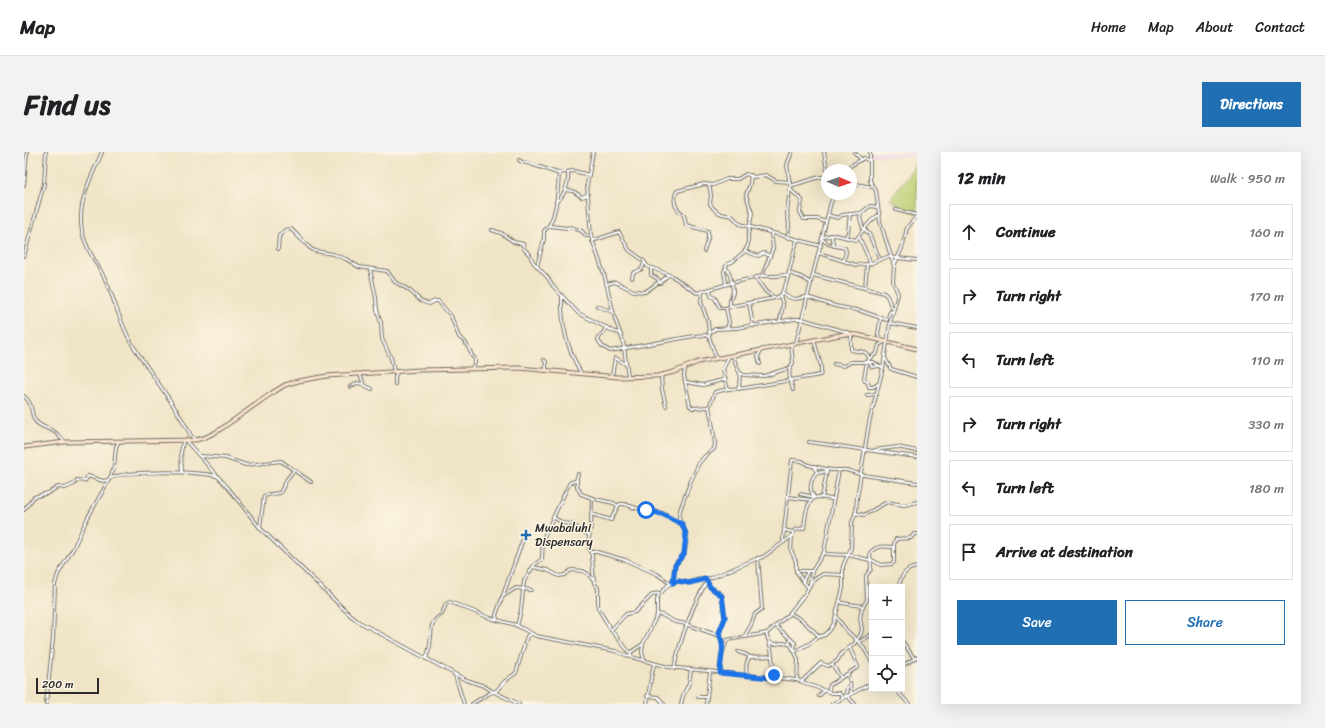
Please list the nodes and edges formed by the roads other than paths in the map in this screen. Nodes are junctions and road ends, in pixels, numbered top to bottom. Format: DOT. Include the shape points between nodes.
graph roads {
  1 [pos="27,152"];
  2 [pos="46,152"];
  3 [pos="102,152"];
  4 [pos="593,152"];
  5 [pos="792,152"];
  6 [pos="824,152"];
  7 [pos="854,152"];
  8 [pos="870,152"];
  9 [pos="519,160"];
  10 [pos="861,160"];
  11 [pos="870,160"];
  12 [pos="826,164"];
  13 [pos="854,164"];
  14 [pos="559,173"];
  15 [pos="568,173"];
  16 [pos="589,175"];
  17 [pos="751,175"];
  18 [pos="821,177"];
  19 [pos="790,182"];
  20 [pos="857,184"];
  21 [pos="24,185"];
  22 [pos="709,185"];
  23 [pos="790,187"];
  24 [pos="874,187"];
  25 [pos="565,190"];
  26 [pos="587,195"];
  27 [pos="832,200"];
  28 [pos="556,202"];
  29 [pos="877,207"];
  30 [pos="896,210"];
  31 [pos="861,213"];
  32 [pos="850,214"];
  33 [pos="879,215"];
  34 [pos="917,215"];
  35 [pos="828,216"];
  36 [pos="826,222"];
  37 [pos="549,226"];
  38 [pos="750,226"];
  39 [pos="492,230"];
  40 [pos="865,230"];
  41 [pos="770,233"];
  42 [pos="831,235"];
  43 [pos="591,236"];
  44 [pos="859,236"];
  45 [pos="846,237"];
  46 [pos="788,238"];
  47 [pos="822,238"];
  48 [pos="797,240"];
  49 [pos="592,241"];
  50 [pos="821,246"];
  51 [pos="834,246"];
  52 [pos="278,249"];
  53 [pos="25,251"];
  54 [pos="704,251"];
  55 [pos="745,251"];
  56 [pos="819,253"];
  57 [pos="24,256"];
  58 [pos="770,256"];
  59 [pos="891,257"];
  60 [pos="898,258"];
  61 [pos="880,260"];
  62 [pos="917,260"];
  63 [pos="844,261"];
  64 [pos="645,262"];
  65 [pos="868,264"];
  66 [pos="537,266"];
  67 [pos="894,266"];
  68 [pos="651,268"];
  69 [pos="726,268"];
  70 [pos="370,269"];
  71 [pos="789,273"];
  72 [pos="668,275"];
  73 [pos="813,275"];
  74 [pos="762,276"];
  75 [pos="788,277"];
  76 [pos="632,278"];
  77 [pos="754,278"];
  78 [pos="659,282"];
  79 [pos="731,283"];
  80 [pos="811,283"];
  81 [pos="607,284"];
  82 [pos="726,284"];
  83 [pos="710,288"];
  84 [pos="865,288"];
  85 [pos="702,292"];
  86 [pos="782,293"];
  87 [pos="562,296"];
  88 [pos="780,296"];
  89 [pos="808,296"];
  90 [pos="775,298"];
  91 [pos="749,303"];
  92 [pos="597,306"];
  93 [pos="732,306"];
  94 [pos="726,308"];
  95 [pos="893,310"];
  96 [pos="613,312"];
  97 [pos="881,318"];
  98 [pos="802,319"];
  99 [pos="780,320"];
  100 [pos="890,323"];
  101 [pos="753,326"];
  102 [pos="606,327"];
  103 [pos="709,328"];
  104 [pos="727,328"];
  105 [pos="917,328"];
  106 [pos="620,333"];
  107 [pos="852,334"];
  108 [pos="705,335"];
  109 [pos="709,336"];
  110 [pos="814,339"];
  111 [pos="884,342"];
  112 [pos="796,343"];
  113 [pos="791,344"];
  114 [pos="624,348"];
  115 [pos="762,349"];
  116 [pos="917,349"];
  117 [pos="731,355"];
  118 [pos="884,357"];
  119 [pos="716,358"];
  120 [pos="869,358"];
  121 [pos="544,360"];
  122 [pos="868,362"];
  123 [pos="626,364"];
  124 [pos="760,364"];
  125 [pos="834,364"];
  126 [pos="685,367"];
  127 [pos="881,367"];
  128 [pos="789,368"];
  129 [pos="471,369"];
  130 [pos="399,370"];
  131 [pos="546,370"];
  132 [pos="394,371"];
  133 [pos="360,373"];
  134 [pos="581,373"];
  135 [pos="740,373"];
  136 [pos="661,375"];
  137 [pos="612,376"];
  138 [pos="628,377"];
  139 [pos="917,377"];
  140 [pos="726,379"];
  141 [pos="791,380"];
  142 [pos="685,382"];
  143 [pos="364,384"];
  144 [pos="395,384"];
  145 [pos="878,384"];
  146 [pos="350,387"];
  147 [pos="372,389"];
  148 [pos="728,389"];
  149 [pos="739,389"];
  150 [pos="793,390"];
  151 [pos="876,394"];
  152 [pos="867,395"];
  153 [pos="24,396"];
  154 [pos="666,406"];
  155 [pos="709,407"];
  156 [pos="119,440"];
  157 [pos="196,440"];
  158 [pos="184,441"];
  159 [pos="65,442"];
  160 [pos="809,442"];
  161 [pos="24,447"];
  162 [pos="865,449"];
  163 [pos="873,450"];
  164 [pos="917,451"];
  165 [pos="200,456"];
  166 [pos="917,457"];
  167 [pos="815,466"];
  168 [pos="294,470"];
  169 [pos="831,470"];
  170 [pos="839,470"];
  171 [pos="827,471"];
  172 [pos="182,472"];
  173 [pos="817,472"];
  174 [pos="578,474"];
  175 [pos="860,475"];
  176 [pos="217,476"];
  177 [pos="110,478"];
  178 [pos="577,479"];
  179 [pos="311,482"];
  180 [pos="917,483"];
  181 [pos="800,494"];
  182 [pos="788,497"];
  183 [pos="816,497"];
  184 [pos="822,498"];
  185 [pos="592,499"];
  186 [pos="833,499"];
  187 [pos="812,500"];
  188 [pos="917,502"];
  189 [pos="618,506"];
  190 [pos="24,510"];
  191 [pos="855,513"];
  192 [pos="591,514"];
  193 [pos="553,517"];
  194 [pos="682,524"];
  195 [pos="260,528"];
  196 [pos="784,530"];
  197 [pos="793,533"];
  198 [pos="917,534"];
  199 [pos="589,535"];
  200 [pos="523,539"];
  201 [pos="784,542"];
  202 [pos="894,547"];
  203 [pos="591,552"];
  204 [pos="824,552"];
  205 [pos="848,555"];
  206 [pos="758,558"];
  207 [pos="870,560"];
  208 [pos="533,567"];
  209 [pos="917,567"];
  210 [pos="813,570"];
  211 [pos="796,571"];
  212 [pos="808,571"];
  213 [pos="843,575"];
  214 [pos="706,579"];
  215 [pos="803,581"];
  216 [pos="594,582"];
  217 [pos="708,582"];
  218 [pos="672,583"];
  219 [pos="810,584"];
  220 [pos="899,584"];
  221 [pos="523,588"];
  222 [pos="808,588"];
  223 [pos="532,590"];
  224 [pos="660,593"];
  225 [pos="501,598"];
  226 [pos="840,600"];
  227 [pos="863,606"];
  228 [pos="790,613"];
  229 [pos="658,614"];
  230 [pos="836,615"];
  231 [pos="498,621"];
  232 [pos="687,625"];
  233 [pos="517,626"];
  234 [pos="776,626"];
  235 [pos="611,630"];
  236 [pos="766,633"];
  237 [pos="531,634"];
  238 [pos="720,636"];
  239 [pos="869,636"];
  240 [pos="744,637"];
  241 [pos="820,637"];
  242 [pos="791,639"];
  243 [pos="769,642"];
  244 [pos="857,642"];
  245 [pos="643,644"];
  246 [pos="789,644"];
  247 [pos="905,645"];
  248 [pos="850,648"];
  249 [pos="723,650"];
  250 [pos="795,651"];
  251 [pos="738,652"];
  252 [pos="630,654"];
  253 [pos="772,656"];
  254 [pos="631,657"];
  255 [pos="750,657"];
  256 [pos="869,658"];
  257 [pos="916,658"];
  258 [pos="426,659"];
  259 [pos="644,661"];
  260 [pos="654,664"];
  261 [pos="832,664"];
  262 [pos="905,664"];
  263 [pos="674,669"];
  264 [pos="691,670"];
  265 [pos="710,672"];
  266 [pos="454,673"];
  267 [pos="720,673"];
  268 [pos="747,673"];
  269 [pos="847,674"];
  270 [pos="774,675"];
  271 [pos="744,676"];
  272 [pos="748,676"];
  273 [pos="772,678"];
  274 [pos="778,678"];
  275 [pos="841,678"];
  276 [pos="797,680"];
  277 [pos="801,681"];
  278 [pos="850,684"];
  279 [pos="869,685"];
  280 [pos="824,691"];
  281 [pos="493,692"];
  282 [pos="828,692"];
  283 [pos="898,692"];
  284 [pos="851,694"];
  285 [pos="647,696"];
  286 [pos="819,696"];
  287 [pos="698,697"];
  288 [pos="706,697"];
  289 [pos="845,697"];
  290 [pos="46,704"];
  291 [pos="464,704"];
  292 [pos="472,704"];
  293 [pos="519,704"];
  294 [pos="647,704"];
  295 [pos="664,704"];
  296 [pos="681,704"];
  297 [pos="706,704"];
  298 [pos="832,704"];
  299 [pos="855,704"];
  300 [pos="909,704"];
  1 -- 21 [label="street"];
  2 -- 53 [label="street" via="44,181"];
  3 -- 157 [label="street" via="83,200 81,222 84,239 106,281 132,343"];
  4 -- 16 [label="street"];
  5 -- 19 [label="street" via="787,165"];
  6 -- 12 [label="street"];
  7 -- 10 [label="street"];
  8 -- 11 [label="street"];
  9 -- 14 [label="street"];
  10 -- 11 [label="street"];
  10 -- 13 [label="street"];
  11 -- 24 [label="street" via="870,181"];
  14 -- 15 [label="street"];
  14 -- 28 [label="street"];
  15 -- 16 [label="street" via="579,172"];
  15 -- 25 [label="street"];
  16 -- 26 [label="street"];
  17 -- 19 [label="street" via="766,175 776,181"];
  17 -- 22 [label="street" via="746,174"];
  17 -- 38 [label="street" via="746,195 752,213"];
  18 -- 23 [label="street"];
  19 -- 23 [label="street"];
  20 -- 24 [label="street"];
  22 -- 38 [label="street" via="712,207 720,214 731,215 738,223"];
  22 -- 54 [label="street" via="678,190 674,201 684,216 686,225 708,230"];
  23 -- 36 [label="street" via="802,200 800,210 803,219"];
  23 -- 46 [label="street"];
  24 -- 29 [label="street"];
  25 -- 26 [label="street" via="573,191 582,197"];
  25 -- 28 [label="street"];
  26 -- 43 [label="street"];
  27 -- 35 [label="street"];
  28 -- 37 [label="street"];
  29 -- 31 [label="street" via="870,206"];
  29 -- 33 [label="street"];
  30 -- 34 [label="street"];
  31 -- 32 [label="street"];
  31 -- 40 [label="street" via="860,218"];
  32 -- 35 [label="street" via="837,218"];
  32 -- 45 [label="street"];
  33 -- 40 [label="street" via="872,218"];
  33 -- 59 [label="street"];
  34 -- 60 [label="street" via="907,228"];
  35 -- 36 [label="street"];
  36 -- 47 [label="street"];
  37 -- 43 [label="street" via="570,227"];
  37 -- 66 [label="street" via="544,231"];
  38 -- 41 [label="street"];
  38 -- 55 [label="street"];
  39 -- 66 [label="street" via="523,244"];
  40 -- 44 [label="street"];
  40 -- 61 [label="street"];
  41 -- 46 [label="street"];
  41 -- 58 [label="street" via="773,247"];
  42 -- 45 [label="street"];
  42 -- 47 [label="street"];
  42 -- 51 [label="street"];
  43 -- 49 [label="street"];
  44 -- 45 [label="street" via="855,240"];
  44 -- 65 [label="street" via="869,259"];
  46 -- 48 [label="street"];
  47 -- 50 [label="street"];
  47 -- 51 [label="street"];
  48 -- 50 [label="street"];
  48 -- 71 [label="street"];
  49 -- 64 [label="street" via="618,232 629,250"];
  49 -- 81 [label="street"];
  50 -- 56 [label="street"];
  51 -- 63 [label="street" via="846,249"];
  52 -- 70 [label="street" via="279,236 290,229 315,251 333,254 349,260 356,266"];
  53 -- 57 [label="street"];
  55 -- 58 [label="street" via="758,256 764,253"];
  55 -- 69 [label="street" via="727,264"];
  56 -- 63 [label="street"];
  56 -- 73 [label="street"];
  58 -- 74 [label="street"];
  59 -- 60 [label="street"];
  59 -- 61 [label="street"];
  59 -- 67 [label="street"];
  60 -- 62 [label="street"];
  60 -- 67 [label="street"];
  61 -- 65 [label="street"];
  63 -- 65 [label="street" via="856,265"];
  64 -- 68 [label="street"];
  64 -- 76 [label="street" via="642,269 633,273"];
  65 -- 84 [label="street"];
  66 -- 87 [label="street"];
  67 -- 95 [label="street" via="893,282 898,294"];
  68 -- 72 [label="street"];
  68 -- 78 [label="street" via="651,276"];
  69 -- 79 [label="street"];
  69 -- 82 [label="street"];
  70 -- 129 [label="street" via="387,271 395,282 410,290 421,301 429,304 439,302 451,316 459,337 472,353 475,362"];
  70 -- 132 [label="street" via="382,339"];
  71 -- 75 [label="street"];
  71 -- 80 [label="street"];
  72 -- 78 [label="street"];
  72 -- 85 [label="street" via="695,293"];
  73 -- 80 [label="street"];
  73 -- 84 [label="street"];
  74 -- 75 [label="street"];
  74 -- 77 [label="street"];
  75 -- 86 [label="street"];
  77 -- 79 [label="street"];
  77 -- 90 [label="street"];
  78 -- 81 [label="street" via="645,292 636,292 615,282"];
  79 -- 82 [label="street"];
  79 -- 93 [label="street"];
  80 -- 89 [label="street"];
  81 -- 96 [label="street"];
  82 -- 83 [label="street"];
  83 -- 85 [label="street"];
  83 -- 94 [label="street" via="711,296 720,308"];
  84 -- 95 [label="street" via="886,294"];
  85 -- 103 [label="street" via="701,302"];
  86 -- 88 [label="street"];
  86 -- 89 [label="street" via="794,299"];
  87 -- 102 [label="street" via="580,315"];
  87 -- 134 [label="street" via="567,342"];
  88 -- 90 [label="street"];
  88 -- 99 [label="street" via="783,305"];
  89 -- 97 [label="street"];
  89 -- 98 [label="street"];
  90 -- 91 [label="street"];
  91 -- 93 [label="street"];
  91 -- 101 [label="street"];
  92 -- 96 [label="street"];
  93 -- 94 [label="street"];
  94 -- 104 [label="street" via="729,323"];
  95 -- 97 [label="street" via="888,320"];
  95 -- 100 [label="street"];
  96 -- 106 [label="street"];
  97 -- 111 [label="street" via="878,336"];
  98 -- 99 [label="street"];
  98 -- 107 [label="street"];
  98 -- 112 [label="street"];
  99 -- 101 [label="street"];
  100 -- 105 [label="street"];
  100 -- 111 [label="street"];
  101 -- 104 [label="street"];
  102 -- 106 [label="street"];
  102 -- 114 [label="street" via="598,337 599,342 610,351"];
  103 -- 108 [label="street"];
  103 -- 109 [label="street"];
  104 -- 109 [label="street" via="715,329"];
  106 -- 114 [label="street"];
  107 -- 110 [label="street"];
  107 -- 111 [label="street"];
  107 -- 120 [label="street" via="851,350 865,352"];
  108 -- 109 [label="street"];
  108 -- 114 [label="street"];
  109 -- 119 [label="street"];
  110 -- 112 [label="street"];
  110 -- 141 [label="street" via="821,374"];
  111 -- 116 [label="street"];
  111 -- 118 [label="street"];
  111 -- 120 [label="street"];
  112 -- 113 [label="street"];
  113 -- 115 [label="street"];
  113 -- 128 [label="street" via="793,363"];
  114 -- 123 [label="street"];
  115 -- 117 [label="street"];
  115 -- 124 [label="street" via="758,355"];
  117 -- 119 [label="street"];
  117 -- 135 [label="street"];
  117 -- 140 [label="street" via="723,369"];
  118 -- 127 [label="street"];
  118 -- 139 [label="street" via="891,369"];
  119 -- 126 [label="street"];
  120 -- 122 [label="street"];
  121 -- 131 [label="street"];
  122 -- 125 [label="street" via="852,362 844,366"];
  122 -- 127 [label="street"];
  122 -- 127 [label="street" via="872,367"];
  122 -- 145 [label="street" via="864,380 868,382 869,387"];
  123 -- 137 [label="street" via="615,358"];
  123 -- 138 [label="street"];
  126 -- 136 [label="street"];
  126 -- 142 [label="street"];
  127 -- 145 [label="street"];
  128 -- 135 [label="street" via="764,376"];
  128 -- 141 [label="street"];
  129 -- 130 [label="street"];
  129 -- 131 [label="street"];
  130 -- 132 [label="street"];
  130 -- 144 [label="street" via="395,376"];
  131 -- 134 [label="street"];
  132 -- 133 [label="street"];
  133 -- 143 [label="street"];
  133 -- 157 [label="street" via="327,376 285,385 218,431"];
  134 -- 137 [label="street"];
  135 -- 149 [label="street"];
  136 -- 138 [label="street"];
  136 -- 154 [label="street"];
  137 -- 138 [label="street"];
  140 -- 142 [label="street" via="703,385"];
  140 -- 148 [label="street"];
  141 -- 149 [label="street"];
  141 -- 150 [label="street"];
  142 -- 155 [label="street" via="691,407"];
  143 -- 146 [label="street" via="357,383"];
  143 -- 147 [label="street"];
  145 -- 151 [label="street"];
  148 -- 149 [label="street"];
  148 -- 155 [label="street" via="715,392"];
  151 -- 152 [label="street"];
  151 -- 162 [label="street"];
  153 -- 159 [label="street" via="30,402 37,422"];
  155 -- 194 [label="street" via="714,449 702,459 690,483 680,510 679,518"];
  156 -- 158 [label="street"];
  156 -- 159 [label="street"];
  156 -- 177 [label="street"];
  157 -- 158 [label="street"];
  158 -- 165 [label="street"];
  158 -- 172 [label="street" via="180,453"];
  159 -- 161 [label="street"];
  160 -- 162 [label="street"];
  162 -- 163 [label="street"];
  162 -- 175 [label="street"];
  163 -- 164 [label="street" via="897,447"];
  163 -- 166 [label="street"];
  165 -- 168 [label="street" via="226,458 246,465 281,461"];
  165 -- 176 [label="street"];
  167 -- 169 [label="street"];
  167 -- 173 [label="street"];
  167 -- 182 [label="street" via="792,460"];
  168 -- 179 [label="street"];
  168 -- 195 [label="street" via="286,479 280,493 264,496"];
  169 -- 170 [label="street"];
  169 -- 171 [label="street"];
  170 -- 175 [label="street"];
  170 -- 186 [label="street"];
  171 -- 173 [label="street"];
  171 -- 184 [label="street"];
  172 -- 176 [label="street"];
  172 -- 177 [label="street" via="118,475"];
  173 -- 183 [label="street" via="811,486 811,491"];
  174 -- 178 [label="street"];
  175 -- 180 [label="street"];
  175 -- 191 [label="street"];
  176 -- 195 [label="street"];
  177 -- 190 [label="street" via="103,481 88,476 84,481 77,480 65,488 58,487 33,498"];
  177 -- 290 [label="street" via="57,576"];
  178 -- 185 [label="street" via="581,494"];
  178 -- 193 [label="street" via="570,483"];
  181 -- 183 [label="street"];
  182 -- 187 [label="street"];
  182 -- 196 [label="street"];
  183 -- 184 [label="street"];
  183 -- 187 [label="street"];
  184 -- 186 [label="street"];
  185 -- 189 [label="street"];
  185 -- 192 [label="street"];
  186 -- 204 [label="street"];
  187 -- 197 [label="street" via="804,528 795,529"];
  188 -- 191 [label="street" via="887,502 864,515"];
  189 -- 192 [label="street" via="611,520"];
  189 -- 194 [label="street" via="624,504 662,513"];
  191 -- 205 [label="street"];
  192 -- 199 [label="street"];
  193 -- 199 [label="street"];
  193 -- 208 [label="street" via="543,539 542,557"];
  194 -- 218 [label="street" via="687,536 685,552 675,565"];
  195 -- 258 [label="street" via="354,619"];
  196 -- 197 [label="street"];
  196 -- 201 [label="street"];
  197 -- 201 [label="street"];
  197 -- 211 [label="street" via="791,550"];
  198 -- 202 [label="street" via="911,538 898,539"];
  199 -- 203 [label="street" via="588,545"];
  200 -- 225 [label="street"];
  201 -- 206 [label="street"];
  202 -- 207 [label="street" via="880,546 870,553"];
  202 -- 207 [label="street" via="892,564 881,565"];
  203 -- 216 [label="street"];
  203 -- 218 [label="street" via="625,560"];
  204 -- 205 [label="street"];
  204 -- 210 [label="street"];
  205 -- 207 [label="street"];
  205 -- 213 [label="street" via="843,566"];
  206 -- 214 [label="street"];
  206 -- 240 [label="street" via="762,610 755,614"];
  207 -- 227 [label="street" via="871,569 866,576 867,600"];
  208 -- 216 [label="street" via="559,576 571,570 583,571"];
  208 -- 221 [label="street"];
  209 -- 220 [label="street" via="903,574"];
  210 -- 212 [label="street"];
  210 -- 219 [label="street"];
  211 -- 212 [label="street"];
  211 -- 215 [label="street"];
  212 -- 215 [label="street"];
  213 -- 219 [label="street" via="823,574"];
  213 -- 226 [label="street"];
  214 -- 217 [label="street"];
  214 -- 218 [label="street"];
  215 -- 222 [label="street"];
  216 -- 235 [label="street" via="598,588 598,609"];
  217 -- 232 [label="street"];
  217 -- 238 [label="street" via="722,597 725,620 719,631"];
  218 -- 224 [label="street"];
  219 -- 222 [label="street"];
  221 -- 223 [label="street"];
  221 -- 225 [label="street" via="514,589"];
  221 -- 233 [label="street"];
  222 -- 228 [label="street"];
  224 -- 229 [label="street" via="657,600"];
  224 -- 235 [label="street" via="652,595 636,612 626,614"];
  225 -- 231 [label="street" via="496,614"];
  226 -- 227 [label="street" via="842,603"];
  226 -- 230 [label="street"];
  227 -- 244 [label="street" via="859,621 862,631"];
  228 -- 234 [label="street"];
  228 -- 241 [label="street" via="802,620"];
  229 -- 232 [label="street"];
  229 -- 245 [label="street"];
  230 -- 241 [label="street" via="830,630"];
  230 -- 244 [label="street"];
  231 -- 233 [label="street"];
  231 -- 258 [label="street" via="447,603 442,614 432,625"];
  232 -- 238 [label="street"];
  232 -- 263 [label="street"];
  233 -- 237 [label="street"];
  234 -- 236 [label="street"];
  234 -- 242 [label="street"];
  235 -- 252 [label="street"];
  236 -- 240 [label="street"];
  236 -- 243 [label="street"];
  237 -- 254 [label="street" via="614,651"];
  237 -- 281 [label="street" via="527,636 516,673"];
  238 -- 249 [label="street"];
  239 -- 244 [label="street"];
  240 -- 249 [label="street" via="728,639"];
  241 -- 250 [label="street"];
  242 -- 246 [label="street"];
  242 -- 250 [label="street" via="795,643"];
  243 -- 246 [label="street"];
  243 -- 253 [label="street"];
  244 -- 248 [label="street"];
  244 -- 256 [label="street"];
  245 -- 252 [label="street"];
  245 -- 259 [label="street"];
  246 -- 250 [label="street"];
  247 -- 257 [label="street"];
  248 -- 261 [label="street"];
  248 -- 269 [label="street" via="858,666"];
  249 -- 267 [label="street"];
  250 -- 276 [label="street" via="798,660"];
  251 -- 255 [label="street"];
  252 -- 254 [label="street"];
  253 -- 255 [label="street"];
  253 -- 270 [label="street"];
  254 -- 259 [label="street"];
  255 -- 268 [label="street" via="747,661"];
  257 -- 262 [label="street"];
  258 -- 266 [label="street"];
  259 -- 260 [label="street"];
  260 -- 263 [label="street"];
  260 -- 285 [label="street"];
  261 -- 275 [label="street"];
  261 -- 277 [label="street" via="827,666 821,662"];
  263 -- 264 [label="street"];
  264 -- 265 [label="street"];
  264 -- 296 [label="street" via="689,684"];
  265 -- 267 [label="street"];
  265 -- 288 [label="street"];
  266 -- 281 [label="street"];
  266 -- 291 [label="street"];
  267 -- 271 [label="street"];
  268 -- 271 [label="street"];
  268 -- 272 [label="street"];
  269 -- 275 [label="street"];
  269 -- 278 [label="street"];
  270 -- 273 [label="street"];
  270 -- 274 [label="street"];
  271 -- 272 [label="street"];
  272 -- 273 [label="street"];
  273 -- 274 [label="street"];
  274 -- 276 [label="street"];
  275 -- 282 [label="street" via="830,685"];
  276 -- 277 [label="street"];
  277 -- 280 [label="street"];
  278 -- 284 [label="street"];
  278 -- 289 [label="street"];
  279 -- 284 [label="street"];
  280 -- 282 [label="street"];
  280 -- 286 [label="street"];
  281 -- 292 [label="street"];
  281 -- 293 [label="street"];
  282 -- 289 [label="street"];
  283 -- 300 [label="street"];
  284 -- 289 [label="street"];
  285 -- 294 [label="street"];
  285 -- 295 [label="street" via="658,697"];
  287 -- 288 [label="street"];
  288 -- 297 [label="street"];
  289 -- 298 [label="street"];
  289 -- 299 [label="street"];
}
